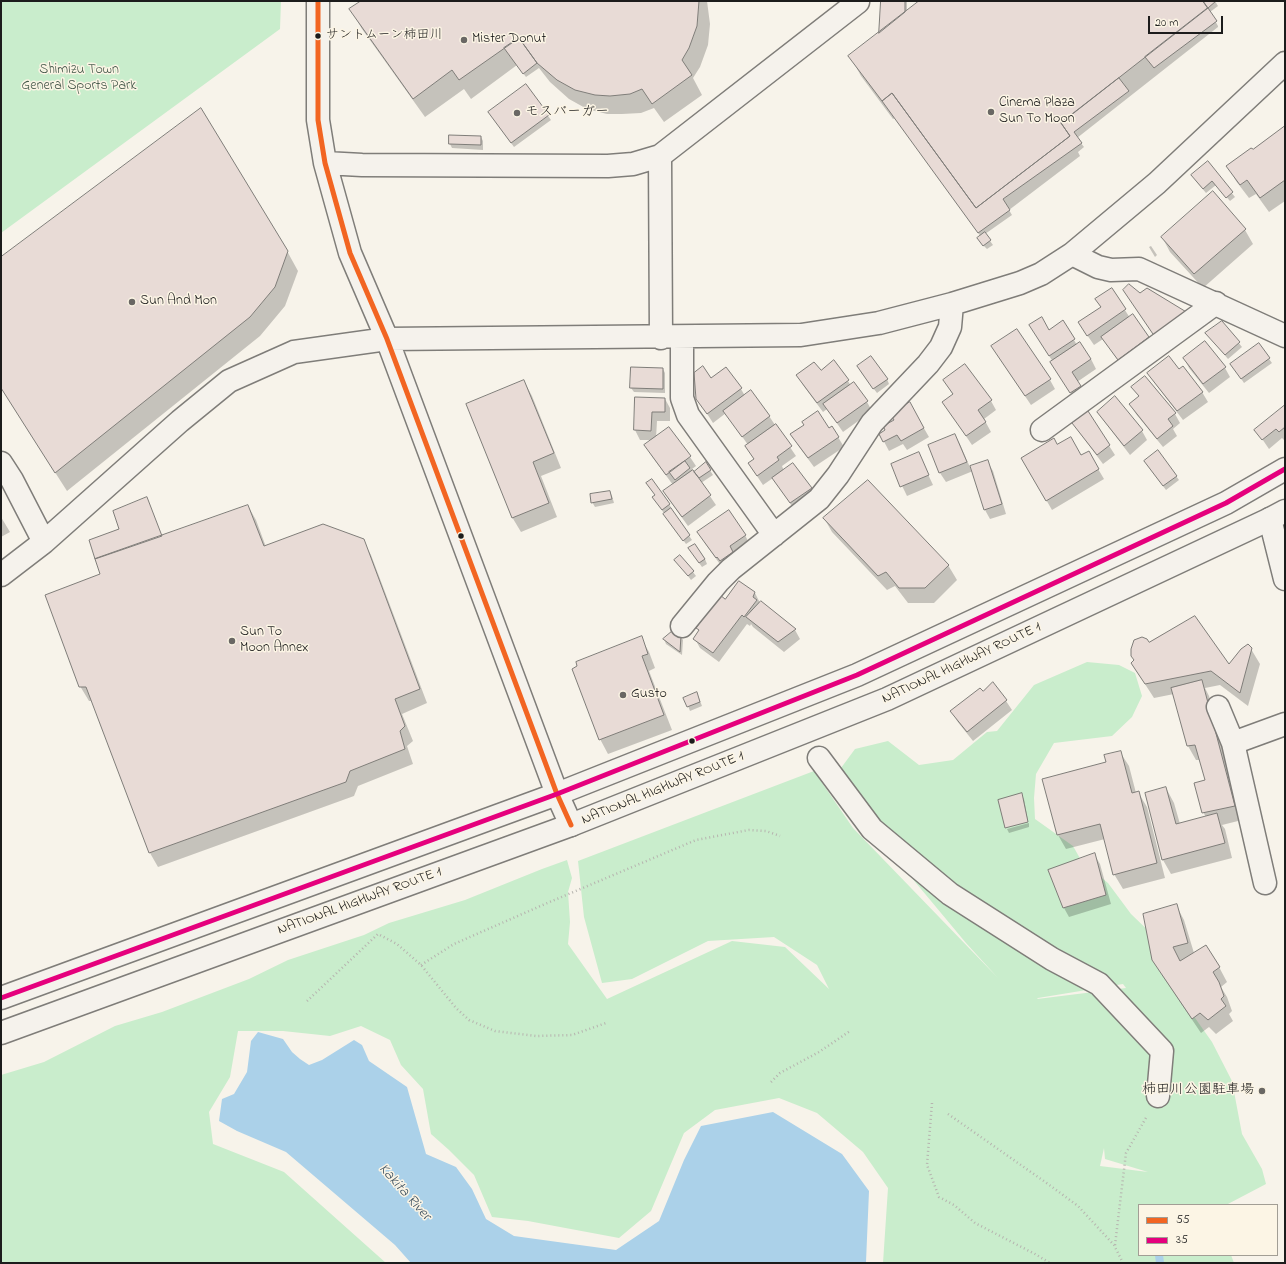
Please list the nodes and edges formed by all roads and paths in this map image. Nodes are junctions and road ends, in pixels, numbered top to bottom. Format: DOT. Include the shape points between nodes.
graph roads {
  1 [pos="318,1"];
  2 [pos="858,2"];
  3 [pos="1285,63"];
  4 [pos="660,156"];
  5 [pos="325,163"];
  6 [pos="1072,254"];
  7 [pos="1216,303"];
  8 [pos="952,304"];
  9 [pos="1285,336"];
  10 [pos="672,337"];
  11 [pos="387,339"];
  12 [pos="1042,430"];
  13 [pos="1,463"];
  14 [pos="1285,469"];
  15 [pos="1278,515"];
  16 [pos="774,535"];
  17 [pos="44,542"];
  18 [pos="1,575"];
  19 [pos="1285,579"];
  20 [pos="682,626"];
  21 [pos="1218,707"];
  22 [pos="1285,724"];
  23 [pos="1233,744"];
  24 [pos="819,758"];
  25 [pos="557,794"];
  26 [pos="571,825"];
  27 [pos="780,836"];
  28 [pos="1265,883"];
  29 [pos="421,965"];
  30 [pos="1,998"];
  31 [pos="307,1001"];
  32 [pos="606,1023"];
  33 [pos="850,1031"];
  34 [pos="1,1033"];
  35 [pos="771,1082"];
  36 [pos="1158,1096"];
  37 [pos="932,1103"];
  38 [pos="948,1114"];
  39 [pos="1114,1245"];
  40 [pos="1050,1263"];
  41 [pos="1123,1263"];
  1 -- 5 [label="main road" via="318,120"];
  2 -- 4 [label="main road"];
  3 -- 6 [label="main road" via="1157,183"];
  4 -- 5 [label="main road" via="633,164 608,166"];
  4 -- 10 [label="main road"];
  5 -- 11 [label="main road" via="350,253"];
  6 -- 7 [label="main road" via="1098,267 1111,270 1139,269"];
  6 -- 8 [label="main road" via="1041,274 1020,283"];
  7 -- 9 [label="main road"];
  7 -- 12 [label="main road"];
  8 -- 10 [label="main road" via="879,323 801,335"];
  8 -- 16 [label="main road" via="950,327 941,347 928,364 872,423 819,499"];
  10 -- 11 [label="main road"];
  10 -- 16 [label="main road" via="682,398 688,415"];
  11 -- 17 [label="main road" via="294,352 229,381"];
  11 -- 25 [label="main road"];
  13 -- 17 [label="main road"];
  14 -- 25 [label="main road" via="1226,503 857,675"];
  15 -- 19 [label="main road"];
  15 -- 26 [label="main road, NATIONAL HIGHWAY ROUTE 1" via="888,699"];
  16 -- 20 [label="main road" via="731,569"];
  17 -- 18 [label="main road"];
  21 -- 23 [label="main road"];
  22 -- 23 [label="main road"];
  23 -- 28 [label="main road"];
  24 -- 36 [label="main road" via="862,829 950,894 1052,959 1099,984 1162,1051"];
  25 -- 26 [label="main road"];
  25 -- 30 [label="main road"];
  26 -- 34 [label="main road, NATIONAL HIGHWAY ROUTE 1"];
  27 -- 29 [label="path" via="766,831 749,830 696,840 454,944"];
  29 -- 31 [label="path" via="397,944 378,934"];
  29 -- 32 [label="path" via="469,1020 495,1031 536,1036 572,1035"];
  33 -- 35 [label="path" via="819,1052 780,1073"];
  36 -- 39 [label="path" via="1126,1153"];
  37 -- 40 [label="path" via="927,1165 939,1197 954,1205 975,1223"];
  38 -- 39 [label="path" via="1078,1206"];
  39 -- 41 [label="path"];
}
